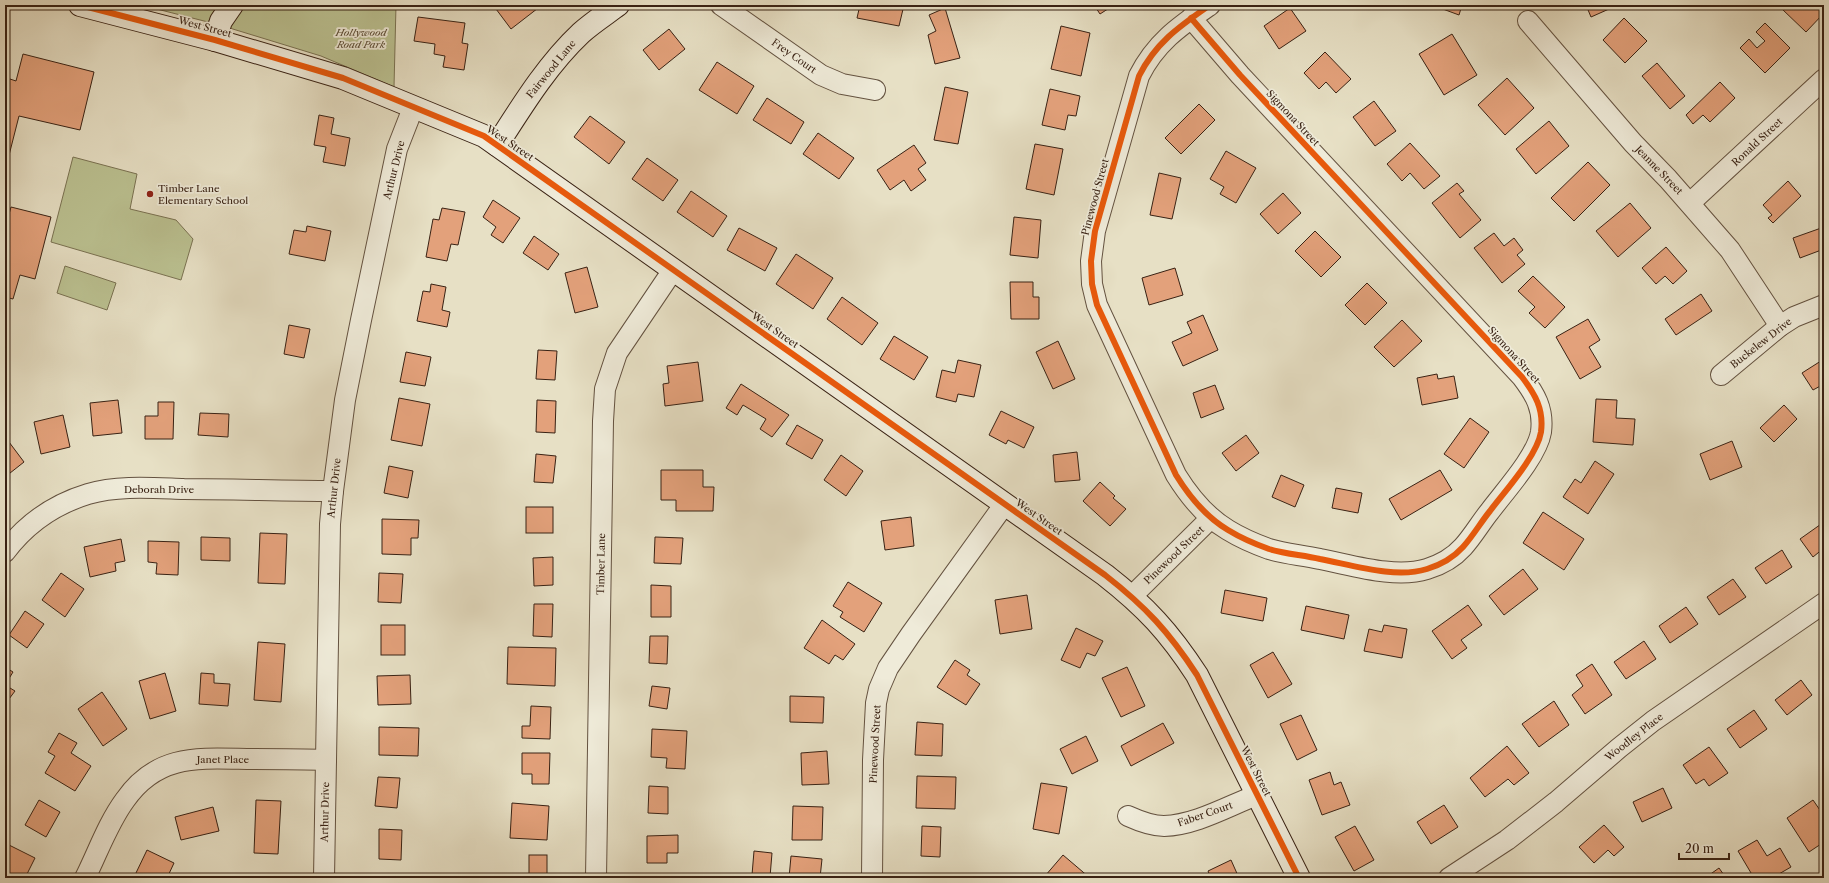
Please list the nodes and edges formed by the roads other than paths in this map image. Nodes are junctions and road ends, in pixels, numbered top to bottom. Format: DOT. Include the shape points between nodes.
graph roads {
  1 [pos="80,5"];
  2 [pos="232,5"];
  3 [pos="618,5"];
  4 [pos="721,5"];
  5 [pos="1210,5"];
  6 [pos="1191,18"];
  7 [pos="1528,21"];
  8 [pos="215,40"];
  9 [pos="1824,79"];
  10 [pos="875,90"];
  11 [pos="413,108"];
  12 [pos="497,145"];
  13 [pos="1690,203"];
  14 [pos="673,270"];
  15 [pos="1824,305"];
  16 [pos="1780,326"];
  17 [pos="1721,375"];
  18 [pos="333,491"];
  19 [pos="1004,505"];
  20 [pos="1211,518"];
  21 [pos="5,552"];
  22 [pos="1132,596"];
  23 [pos="1824,603"];
  24 [pos="326,760"];
  25 [pos="1257,795"];
  26 [pos="1128,816"];
  27 [pos="85,878"];
  28 [pos="324,878"];
  29 [pos="596,878"];
  30 [pos="872,878"];
  31 [pos="1299,878"];
  32 [pos="1449,878"];
  1 -- 8 [label="main road, West Street"];
  2 -- 8 [label="main road" via="221,21"];
  3 -- 12 [label="main road, Fairwood Lane" via="582,32 560,55"];
  4 -- 10 [label="street, Frey Court" via="821,75 842,84"];
  5 -- 6 [label="street, Pinewood Street"];
  6 -- 20 [label="street, Pinewood Street" via="1159,44 1139,76 1095,231 1091,261 1092,284 1097,305 1116,348 1176,475 1186,491"];
  6 -- 20 [label="street, Sigmona Street" via="1245,81 1522,378 1534,393 1542,416 1537,446 1522,468 1463,547 1428,569 1411,573 1390,572 1271,549 1248,541"];
  7 -- 13 [label="street, Jeanne Street" via="1633,143"];
  8 -- 11 [label="main road, West Street" via="343,78"];
  9 -- 13 [label="street, Ronald Street"];
  11 -- 12 [label="main road, West Street" via="484,136"];
  11 -- 18 [label="street, Arthur Drive" via="397,149 362,312 345,400"];
  12 -- 14 [label="main road, West Street"];
  13 -- 16 [label="street, Jeanne Street" via="1730,250"];
  14 -- 19 [label="main road, West Street"];
  14 -- 29 [label="street, Timber Lane" via="617,353 605,389"];
  15 -- 16 [label="street, Buckelew Drive" via="1794,317"];
  16 -- 17 [label="street, Buckelew Drive"];
  18 -- 21 [label="street, Deborah Drive" via="113,489 65,502 41,516 22,531"];
  18 -- 24 [label="street, Arthur Drive" via="330,524"];
  19 -- 22 [label="main road, West Street"];
  19 -- 30 [label="street, Pinewood Street" via="911,634 888,668 879,689 873,760"];
  20 -- 22 [label="street, Pinewood Street"];
  22 -- 25 [label="main road, West Street" via="1178,646 1197,675"];
  23 -- 32 [label="street, Woodley Place" via="1653,721 1513,836"];
  24 -- 27 [label="street, Janet Place" via="198,758 158,769 141,782 126,799 114,817"];
  24 -- 28 [label="street, Arthur Drive"];
  25 -- 26 [label="street, Faber Court" via="1180,824 1162,826"];
  25 -- 31 [label="main road, West Street"];
}
